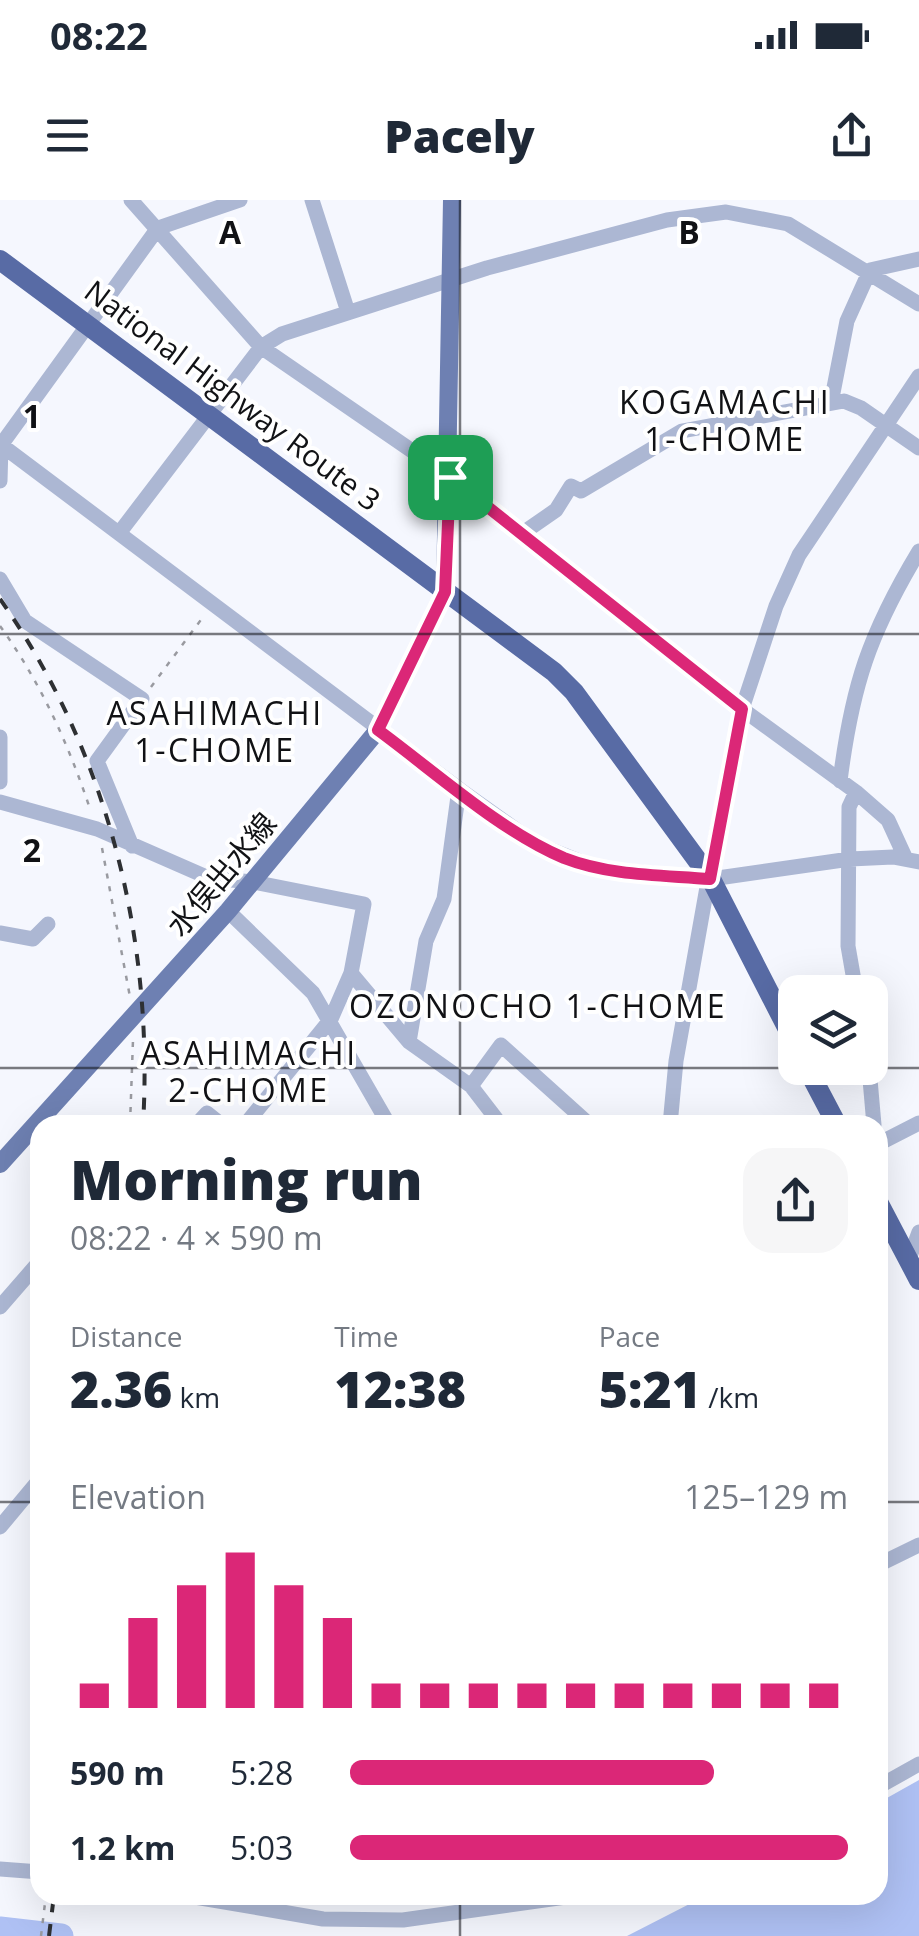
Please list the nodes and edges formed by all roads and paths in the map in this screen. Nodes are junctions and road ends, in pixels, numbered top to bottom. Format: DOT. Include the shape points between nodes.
graph roads {
  1 [pos="131,200"];
  2 [pos="150,200"];
  3 [pos="240,200"];
  4 [pos="312,200"];
  5 [pos="452,200"];
  6 [pos="755,207"];
  7 [pos="158,228"];
  8 [pos="919,259"];
  9 [pos="0,260"];
  10 [pos="870,270"];
  11 [pos="450,279"];
  12 [pos="919,304"];
  13 [pos="348,312"];
  14 [pos="87,322"];
  15 [pos="260,348"];
  16 [pos="919,376"];
  17 [pos="831,402"];
  18 [pos="211,414"];
  19 [pos="888,425"];
  20 [pos="0,444"];
  21 [pos="919,448"];
  22 [pos="450,477"];
  23 [pos="0,482"];
  24 [pos="120,532"];
  25 [pos="520,535"];
  26 [pos="919,551"];
  27 [pos="0,580"];
  28 [pos="445,592"];
  29 [pos="213,604"];
  30 [pos="0,626"];
  31 [pos="142,699"];
  32 [pos="742,709"];
  33 [pos="378,730"];
  34 [pos="0,736"];
  35 [pos="0,782"];
  36 [pos="840,782"];
  37 [pos="459,789"];
  38 [pos="856,792"];
  39 [pos="0,802"];
  40 [pos="97,829"];
  41 [pos="132,846"];
  42 [pos="850,859"];
  43 [pos="912,860"];
  44 [pos="710,879"];
  45 [pos="253,882"];
  46 [pos="228,911"];
  47 [pos="48,924"];
  48 [pos="0,933"];
  49 [pos="350,973"];
  50 [pos="853,975"];
  51 [pos="778,1010"];
  52 [pos="132,1019"];
  53 [pos="331,1019"];
  54 [pos="409,1042"];
  55 [pos="817,1085"];
  56 [pos="870,1085"];
  57 [pos="471,1086"];
  58 [pos="45,1115"];
  59 [pos="130,1115"];
  60 [pos="253,1115"];
  61 [pos="384,1115"];
  62 [pos="493,1115"];
  63 [pos="579,1115"];
  64 [pos="671,1115"];
  65 [pos="832,1115"];
  66 [pos="873,1115"];
  67 [pos="919,1123"];
  68 [pos="30,1131"];
  69 [pos="888,1139"];
  70 [pos="0,1164"];
  71 [pos="888,1217"];
  72 [pos="919,1232"];
  73 [pos="914,1255"];
  74 [pos="30,1273"];
  75 [pos="919,1280"];
  76 [pos="0,1307"];
  77 [pos="30,1491"];
  78 [pos="0,1527"];
  79 [pos="919,1545"];
  80 [pos="888,1560"];
  81 [pos="919,1764"];
  82 [pos="888,1781"];
  83 [pos="0,1869"];
  84 [pos="30,1871"];
  85 [pos="45,1905"];
  86 [pos="241,1905"];
  87 [pos="509,1905"];
  88 [pos="42,1936"];
  1 -- 7 [label="street"];
  2 -- 7 [label="street"];
  3 -- 7 [label="street"];
  4 -- 13 [label="street"];
  5 -- 11 [label="main road"];
  6 -- 10 [label="street"];
  6 -- 11 [label="street" via="667,220"];
  7 -- 14 [label="street"];
  7 -- 15 [label="street"];
  8 -- 10 [label="street"];
  9 -- 14 [label="highway, National Highway Route 3"];
  10 -- 12 [label="street"];
  10 -- 17 [label="street" via="847,321"];
  11 -- 13 [label="street"];
  11 -- 22 [label="main road"];
  13 -- 15 [label="street"];
  14 -- 18 [label="highway, National Highway Route 3"];
  14 -- 20 [label="street"];
  15 -- 18 [label="street"];
  15 -- 22 [label="street"];
  16 -- 19 [label="street"];
  17 -- 19 [label="street" via="861,408"];
  17 -- 25 [label="street" via="682,431 581,491 571,486 556,510"];
  18 -- 24 [label="street"];
  18 -- 28 [label="highway, National Highway Route 3"];
  19 -- 21 [label="street"];
  19 -- 32 [label="street" via="800,556"];
  20 -- 23 [label="street"];
  20 -- 24 [label="street"];
  22 -- 25 [label="street"];
  22 -- 28 [label="main road"];
  24 -- 29 [label="street"];
  25 -- 32 [label="street"];
  26 -- 36 [label="street" via="862,660"];
  27 -- 31 [label="street" via="25,621"];
  28 -- 33 [label="main road, 水俣出水線"];
  28 -- 44 [label="highway, National Highway Route 3" via="574,692"];
  29 -- 31 [label="path"];
  29 -- 33 [label="street"];
  30 -- 40 [label="path" via="58,725"];
  31 -- 41 [label="street" via="97,761"];
  32 -- 36 [label="street"];
  32 -- 44 [label="street"];
  33 -- 37 [label="street"];
  33 -- 45 [label="main road, 水俣出水線"];
  34 -- 35 [label="street"];
  36 -- 38 [label="street"];
  37 -- 44 [label="street" via="566,858 630,873"];
  37 -- 54 [label="street" via="444,899 426,941"];
  38 -- 42 [label="street" via="849,807"];
  38 -- 43 [label="street" via="888,820"];
  39 -- 40 [label="street"];
  40 -- 41 [label="street"];
  40 -- 52 [label="path" via="124,944"];
  41 -- 45 [label="street" via="209,878"];
  42 -- 43 [label="street"];
  42 -- 44 [label="street"];
  42 -- 50 [label="street"];
  44 -- 51 [label="highway, National Highway Route 3"];
  44 -- 64 [label="street"];
  45 -- 46 [label="main road, 水俣出水線"];
  45 -- 49 [label="street" via="364,904"];
  46 -- 52 [label="main road, 水俣出水線"];
  46 -- 53 [label="street" via="293,971"];
  47 -- 48 [label="street" via="33,939"];
  49 -- 53 [label="street"];
  49 -- 54 [label="street"];
  52 -- 58 [label="main road, 水俣出水線"];
  52 -- 59 [label="path"];
  53 -- 60 [label="street"];
  53 -- 61 [label="street"];
  54 -- 57 [label="street"];
  55 -- 65 [label="highway"];
  56 -- 66 [label="street"];
  57 -- 62 [label="street"];
  57 -- 63 [label="street" via="501,1045"];
  67 -- 69 [label="street"];
  68 -- 70 [label="main road, 水俣出水線"];
  71 -- 73 [label="highway"];
  72 -- 73 [label="street"];
  73 -- 75 [label="highway"];
  74 -- 76 [label="street"];
  77 -- 78 [label="street"];
  79 -- 80 [label="street"];
  81 -- 82 [label="street"];
  83 -- 84 [label="street"];
  85 -- 88 [label="path"];
  86 -- 87 [label="street" via="323,1919 403,1920"];
}
